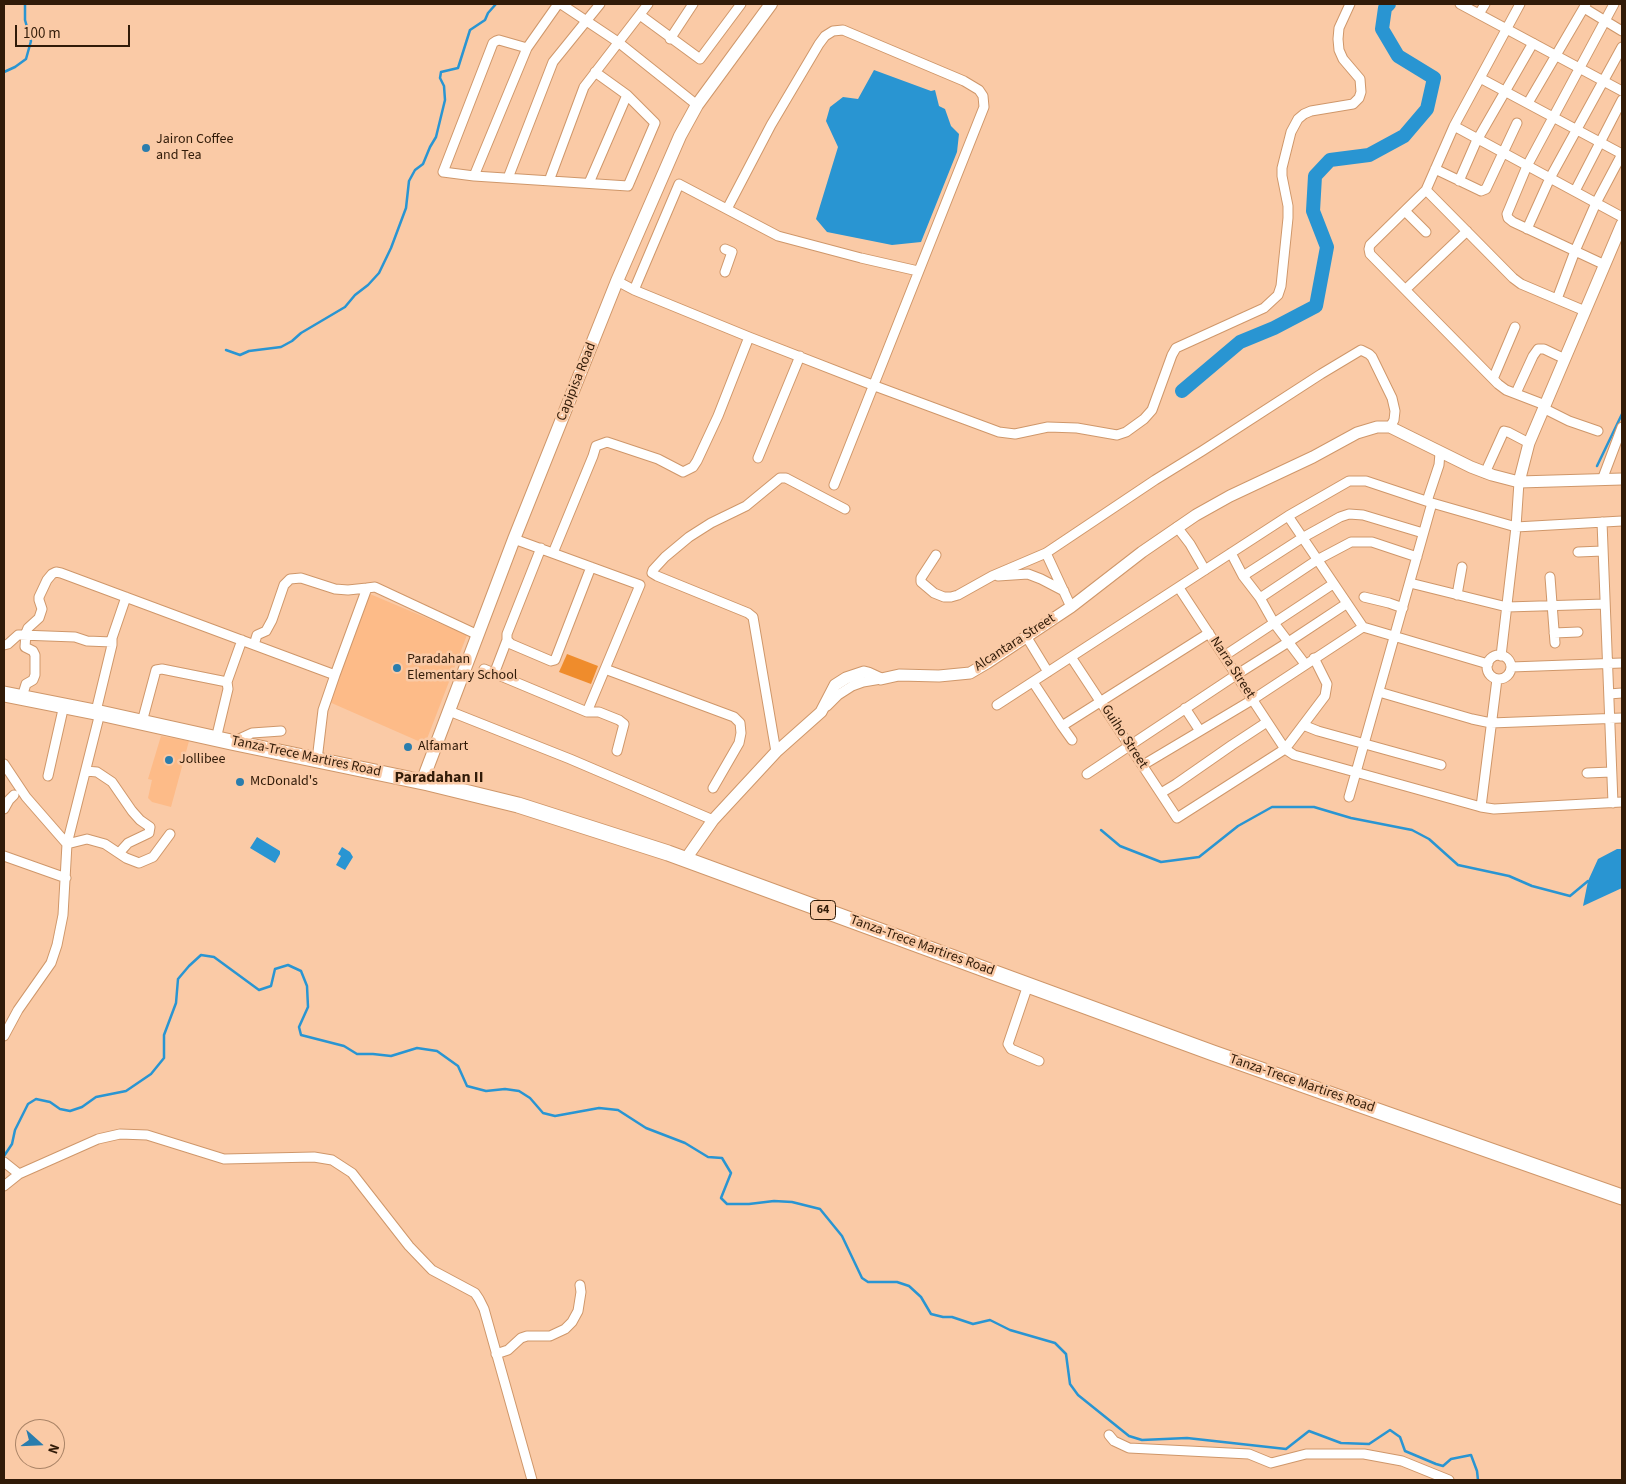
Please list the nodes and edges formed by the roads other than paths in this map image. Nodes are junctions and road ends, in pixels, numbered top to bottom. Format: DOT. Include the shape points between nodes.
graph roads {
  1 [pos="560,4"];
  2 [pos="600,4"];
  3 [pos="648,4"];
  4 [pos="694,4"];
  5 [pos="741,4"];
  6 [pos="772,4"];
  7 [pos="1350,4"];
  8 [pos="1460,4"];
  9 [pos="1485,4"];
  10 [pos="1520,4"];
  11 [pos="1614,4"];
  12 [pos="1585,6"];
  13 [pos="1479,14"];
  14 [pos="640,15"];
  15 [pos="1605,20"];
  16 [pos="588,21"];
  17 [pos="1506,29"];
  18 [pos="1622,32"];
  19 [pos="670,39"];
  20 [pos="618,42"];
  21 [pos="1533,43"];
  22 [pos="1622,47"];
  23 [pos="527,48"];
  24 [pos="1555,56"];
  25 [pos="1579,68"];
  26 [pos="596,72"];
  27 [pos="1480,78"];
  28 [pos="1604,81"];
  29 [pos="1505,91"];
  30 [pos="1622,92"];
  31 [pos="627,95"];
  32 [pos="1622,100"];
  33 [pos="1528,103"];
  34 [pos="697,105"];
  35 [pos="1553,116"];
  36 [pos="1517,123"];
  37 [pos="1454,126"];
  38 [pos="1577,129"];
  39 [pos="1478,139"];
  40 [pos="1600,142"];
  41 [pos="1503,153"];
  42 [pos="1622,154"];
  43 [pos="1527,166"];
  44 [pos="1435,169"];
  45 [pos="474,176"];
  46 [pos="508,178"];
  47 [pos="1550,178"];
  48 [pos="1459,180"];
  49 [pos="549,181"];
  50 [pos="590,184"];
  51 [pos="1426,190"];
  52 [pos="1575,192"];
  53 [pos="1596,203"];
  54 [pos="727,209"];
  55 [pos="1405,211"];
  56 [pos="1622,217"];
  57 [pos="1622,224"];
  58 [pos="1527,229"];
  59 [pos="1467,231"];
  60 [pos="1426,232"];
  61 [pos="725,249"];
  62 [pos="1575,251"];
  63 [pos="1605,265"];
  64 [pos="918,271"];
  65 [pos="725,272"];
  66 [pos="617,281"];
  67 [pos="1406,289"];
  68 [pos="634,290"];
  69 [pos="1557,299"];
  70 [pos="1585,311"];
  71 [pos="1515,327"];
  72 [pos="750,337"];
  73 [pos="800,356"];
  74 [pos="1565,359"];
  75 [pos="1493,379"];
  76 [pos="874,386"];
  77 [pos="1516,393"];
  78 [pos="1544,407"];
  79 [pos="1390,427"];
  80 [pos="1622,427"];
  81 [pos="1598,431"];
  82 [pos="1529,443"];
  83 [pos="1440,453"];
  84 [pos="758,458"];
  85 [pos="1485,473"];
  86 [pos="1622,479"];
  87 [pos="1602,480"];
  88 [pos="1519,482"];
  89 [pos="834,485"];
  90 [pos="1429,502"];
  91 [pos="844,509"];
  92 [pos="1288,516"];
  93 [pos="1622,521"];
  94 [pos="1602,522"];
  95 [pos="1516,526"];
  96 [pos="1177,527"];
  97 [pos="1423,533"];
  98 [pos="1302,538"];
  99 [pos="514,539"];
  100 [pos="541,548"];
  101 [pos="1603,551"];
  102 [pos="1578,552"];
  103 [pos="553,553"];
  104 [pos="1046,553"];
  105 [pos="1231,553"];
  106 [pos="936,555"];
  107 [pos="1417,557"];
  108 [pos="1317,560"];
  109 [pos="591,567"];
  110 [pos="1462,567"];
  111 [pos="1206,570"];
  112 [pos="992,576"];
  113 [pos="1244,576"];
  114 [pos="1550,577"];
  115 [pos="1410,583"];
  116 [pos="1333,584"];
  117 [pos="367,588"];
  118 [pos="1179,588"];
  119 [pos="1064,591"];
  120 [pos="1457,595"];
  121 [pos="126,597"];
  122 [pos="1364,597"];
  123 [pos="1260,598"];
  124 [pos="1346,604"];
  125 [pos="1605,604"];
  126 [pos="1071,606"];
  127 [pos="1552,606"];
  128 [pos="1507,607"];
  129 [pos="1402,608"];
  130 [pos="1274,623"];
  131 [pos="1363,628"];
  132 [pos="1578,632"];
  133 [pos="1209,633"];
  134 [pos="1554,634"];
  135 [pos="478,635"];
  136 [pos="26,636"];
  137 [pos="1026,636"];
  138 [pos="1394,637"];
  139 [pos="242,640"];
  140 [pos="507,640"];
  141 [pos="112,642"];
  142 [pos="1288,643"];
  143 [pos="1555,643"];
  144 [pos="4,645"];
  145 [pos="254,645"];
  146 [pos="1224,656"];
  147 [pos="1501,656"];
  148 [pos="1071,657"];
  149 [pos="1314,658"];
  150 [pos="1608,663"];
  151 [pos="1622,663"];
  152 [pos="1305,664"];
  153 [pos="1488,664"];
  154 [pos="1511,667"];
  155 [pos="484,669"];
  156 [pos="605,669"];
  157 [pos="1048,672"];
  158 [pos="494,674"];
  159 [pos="1236,675"];
  160 [pos="335,676"];
  161 [pos="1497,679"];
  162 [pos="227,682"];
  163 [pos="1033,682"];
  164 [pos="1379,692"];
  165 [pos="1622,693"];
  166 [pos="4,694"];
  167 [pos="1609,694"];
  168 [pos="22,697"];
  169 [pos="1252,700"];
  170 [pos="1101,702"];
  171 [pos="64,705"];
  172 [pos="998,705"];
  173 [pos="1185,708"];
  174 [pos="449,711"];
  175 [pos="100,712"];
  176 [pos="588,712"];
  177 [pos="1622,718"];
  178 [pos="1610,719"];
  179 [pos="142,722"];
  180 [pos="1267,722"];
  181 [pos="1492,723"];
  182 [pos="1303,725"];
  183 [pos="1062,726"];
  184 [pos="281,730"];
  185 [pos="1200,731"];
  186 [pos="216,739"];
  187 [pos="1072,740"];
  188 [pos="236,743"];
  189 [pos="1364,744"];
  190 [pos="1129,745"];
  191 [pos="1284,749"];
  192 [pos="617,751"];
  193 [pos="776,752"];
  194 [pos="317,760"];
  195 [pos="4,764"];
  196 [pos="1143,765"];
  197 [pos="1441,765"];
  198 [pos="86,771"];
  199 [pos="1612,772"];
  200 [pos="1356,773"];
  201 [pos="1087,774"];
  202 [pos="1586,774"];
  203 [pos="48,776"];
  204 [pos="422,782"];
  205 [pos="712,788"];
  206 [pos="1161,793"];
  207 [pos="14,795"];
  208 [pos="1349,797"];
  209 [pos="1617,802"];
  210 [pos="1481,808"];
  211 [pos="4,809"];
  212 [pos="713,820"];
  213 [pos="170,834"];
  214 [pos="67,844"];
  215 [pos="119,854"];
  216 [pos="4,856"];
  217 [pos="685,860"];
  218 [pos="66,878"];
  219 [pos="1028,985"];
  220 [pos="4,1036"];
  221 [pos="1039,1061"];
  222 [pos="4,1162"];
  223 [pos="16,1171"];
  224 [pos="4,1186"];
  225 [pos="1622,1197"];
  226 [pos="580,1285"];
  227 [pos="496,1354"];
  228 [pos="1109,1435"];
  229 [pos="532,1480"];
  230 [pos="1449,1480"];
  1 -- 16 [label="street"];
  1 -- 23 [label="street"];
  2 -- 16 [label="street"];
  3 -- 14 [label="street"];
  4 -- 19 [label="street"];
  5 -- 19 [label="street" via="700,59"];
  6 -- 34 [label="main road, Capipisa Road"];
  7 -- 76 [label="street" via="1339,28 1339,50 1360,79 1361,92 1353,104 1304,114 1291,132 1282,168 1288,218 1278,295 1264,308 1176,348 1152,410 1144,419 1116,435 1048,427 1015,434 999,432"];
  8 -- 13 [label="street"];
  9 -- 13 [label="street"];
  10 -- 17 [label="street"];
  11 -- 15 [label="street"];
  12 -- 15 [label="street"];
  12 -- 24 [label="street"];
  13 -- 17 [label="street"];
  14 -- 19 [label="street"];
  14 -- 20 [label="street"];
  15 -- 18 [label="street"];
  15 -- 25 [label="street"];
  16 -- 20 [label="street"];
  16 -- 46 [label="street" via="553,62"];
  17 -- 21 [label="street"];
  17 -- 27 [label="street"];
  20 -- 26 [label="street"];
  20 -- 34 [label="street"];
  21 -- 24 [label="street"];
  21 -- 29 [label="street"];
  22 -- 28 [label="street"];
  23 -- 45 [label="street"];
  23 -- 45 [label="street" via="499,40 493,43 443,172"];
  24 -- 25 [label="street"];
  24 -- 33 [label="street"];
  25 -- 28 [label="street"];
  25 -- 35 [label="street"];
  26 -- 31 [label="street"];
  26 -- 49 [label="street" via="584,87"];
  27 -- 29 [label="street"];
  27 -- 37 [label="street"];
  28 -- 30 [label="street"];
  28 -- 38 [label="street"];
  29 -- 33 [label="street"];
  29 -- 39 [label="street"];
  31 -- 50 [label="street"];
  31 -- 50 [label="street" via="655,123 628,186"];
  32 -- 40 [label="street"];
  33 -- 35 [label="street"];
  34 -- 66 [label="main road, Capipisa Road" via="680,136"];
  35 -- 38 [label="street"];
  35 -- 43 [label="street"];
  36 -- 41 [label="street"];
  37 -- 39 [label="street"];
  37 -- 44 [label="street"];
  38 -- 40 [label="street"];
  38 -- 47 [label="street"];
  39 -- 41 [label="street"];
  39 -- 48 [label="street"];
  40 -- 42 [label="street"];
  40 -- 52 [label="street"];
  41 -- 43 [label="street"];
  41 -- 48 [label="street" via="1486,189 1482,191"];
  42 -- 53 [label="street"];
  43 -- 47 [label="street"];
  43 -- 58 [label="street" via="1506,214"];
  44 -- 48 [label="street"];
  44 -- 51 [label="street"];
  45 -- 46 [label="street"];
  46 -- 49 [label="street"];
  47 -- 52 [label="street"];
  47 -- 58 [label="street"];
  49 -- 50 [label="street"];
  51 -- 55 [label="street"];
  51 -- 59 [label="street"];
  52 -- 53 [label="street"];
  53 -- 56 [label="street"];
  53 -- 62 [label="street"];
  54 -- 64 [label="street" via="778,236"];
  54 -- 64 [label="street" via="819,44 833,31 843,30 964,81 983,96 984,107"];
  54 -- 68 [label="street" via="680,184"];
  55 -- 60 [label="street"];
  55 -- 67 [label="street" via="1369,249 1370,254"];
  57 -- 63 [label="street"];
  58 -- 62 [label="street"];
  59 -- 67 [label="street"];
  59 -- 69 [label="street" via="1513,278"];
  61 -- 65 [label="street" via="732,252"];
  62 -- 63 [label="street"];
  62 -- 69 [label="street"];
  63 -- 70 [label="street"];
  64 -- 76 [label="street"];
  66 -- 68 [label="street"];
  66 -- 99 [label="main road, Capipisa Road"];
  67 -- 75 [label="street"];
  68 -- 72 [label="street"];
  69 -- 70 [label="street"];
  70 -- 74 [label="street"];
  71 -- 75 [label="street"];
  72 -- 73 [label="street"];
  72 -- 103 [label="street" via="693,467 683,472 658,459 607,442 596,446"];
  73 -- 76 [label="street"];
  73 -- 84 [label="street"];
  74 -- 77 [label="street" via="1538,349"];
  74 -- 78 [label="street"];
  75 -- 77 [label="street" via="1506,390"];
  76 -- 89 [label="street"];
  77 -- 78 [label="street"];
  78 -- 81 [label="street" via="1568,421"];
  78 -- 82 [label="street"];
  79 -- 83 [label="street"];
  79 -- 96 [label="street, Alcantara Street" via="1357,433 1230,496"];
  79 -- 104 [label="street" via="1394,420 1392,398 1369,354 1361,350"];
  80 -- 87 [label="street"];
  82 -- 85 [label="street" via="1504,431"];
  82 -- 88 [label="street"];
  83 -- 85 [label="street"];
  83 -- 90 [label="street"];
  85 -- 88 [label="street"];
  86 -- 87 [label="street"];
  87 -- 88 [label="street"];
  88 -- 95 [label="street"];
  90 -- 92 [label="street" via="1366,481 1356,481"];
  90 -- 95 [label="street"];
  90 -- 97 [label="street"];
  91 -- 193 [label="street" via="786,478 780,478 746,506 689,537 652,573 753,617"];
  92 -- 98 [label="street"];
  92 -- 105 [label="street"];
  93 -- 94 [label="street"];
  94 -- 95 [label="street"];
  94 -- 101 [label="street"];
  95 -- 128 [label="street"];
  96 -- 111 [label="street"];
  96 -- 126 [label="street, Alcantara Street"];
  97 -- 98 [label="street" via="1356,514 1340,517"];
  97 -- 107 [label="street"];
  98 -- 108 [label="street"];
  98 -- 113 [label="street"];
  99 -- 100 [label="street"];
  99 -- 135 [label="main road, Capipisa Road"];
  100 -- 103 [label="street"];
  100 -- 140 [label="street"];
  101 -- 102 [label="street"];
  101 -- 125 [label="street"];
  103 -- 109 [label="street"];
  104 -- 112 [label="street"];
  104 -- 119 [label="street"];
  105 -- 111 [label="street"];
  105 -- 113 [label="street"];
  106 -- 112 [label="street" via="921,580 938,595 958,596"];
  107 -- 108 [label="street" via="1372,542 1358,541"];
  107 -- 115 [label="street"];
  108 -- 116 [label="street"];
  108 -- 123 [label="street"];
  109 -- 140 [label="street" via="554,660"];
  109 -- 156 [label="street" via="640,585"];
  110 -- 120 [label="street"];
  111 -- 118 [label="street"];
  112 -- 119 [label="street" via="1028,574"];
  113 -- 123 [label="street"];
  114 -- 127 [label="street"];
  115 -- 120 [label="street"];
  115 -- 129 [label="street"];
  116 -- 124 [label="street"];
  116 -- 130 [label="street"];
  117 -- 135 [label="street" via="375,587"];
  117 -- 145 [label="street" via="335,589 301,578 290,579 284,585 272,620 266,631 257,635"];
  117 -- 160 [label="street"];
  118 -- 133 [label="street, Narra Street"];
  118 -- 148 [label="street"];
  119 -- 126 [label="street"];
  120 -- 128 [label="street"];
  121 -- 136 [label="street" via="61,573 52,574 38,600 42,610 39,618 28,628"];
  121 -- 139 [label="street"];
  121 -- 141 [label="street"];
  122 -- 129 [label="street"];
  123 -- 130 [label="street"];
  124 -- 131 [label="street"];
  124 -- 142 [label="street"];
  125 -- 127 [label="street"];
  125 -- 150 [label="street"];
  126 -- 137 [label="street, Alcantara Street"];
  127 -- 128 [label="street"];
  127 -- 134 [label="street"];
  128 -- 147 [label="street"];
  129 -- 138 [label="street"];
  130 -- 142 [label="street"];
  130 -- 146 [label="street"];
  131 -- 138 [label="street"];
  131 -- 149 [label="street"];
  132 -- 134 [label="street"];
  133 -- 146 [label="street, Narra Street"];
  133 -- 170 [label="street"];
  134 -- 143 [label="street"];
  135 -- 174 [label="main road, Capipisa Road"];
  136 -- 141 [label="street" via="69,636"];
  136 -- 144 [label="street" via="18,635"];
  136 -- 168 [label="street" via="25,647 35,655 34,676 26,684"];
  137 -- 157 [label="street"];
  137 -- 193 [label="street, Alcantara Street" via="970,673 899,675 881,679 864,672 846,678 835,684 820,712"];
  138 -- 153 [label="street"];
  138 -- 164 [label="street"];
  139 -- 145 [label="street"];
  139 -- 162 [label="street"];
  140 -- 158 [label="street"];
  141 -- 175 [label="street" via="97,707"];
  142 -- 152 [label="street"];
  142 -- 159 [label="street"];
  145 -- 160 [label="street"];
  146 -- 159 [label="street, Narra Street"];
  147 -- 153 [label="street" via="1491,658"];
  147 -- 154 [label="street"];
  148 -- 157 [label="street"];
  148 -- 170 [label="street, Guiho Street"];
  149 -- 152 [label="street"];
  149 -- 182 [label="street" via="1327,689"];
  150 -- 151 [label="street"];
  150 -- 154 [label="street"];
  150 -- 167 [label="street"];
  152 -- 169 [label="street"];
  153 -- 161 [label="street" via="1488,672"];
  154 -- 161 [label="street" via="1507,676"];
  155 -- 158 [label="street"];
  156 -- 176 [label="street"];
  156 -- 205 [label="street" via="740,722 739,744"];
  157 -- 163 [label="street"];
  158 -- 176 [label="street"];
  159 -- 169 [label="street, Narra Street"];
  159 -- 173 [label="street"];
  160 -- 194 [label="street" via="322,710"];
  161 -- 181 [label="street"];
  162 -- 179 [label="street" via="158,669 154,672"];
  162 -- 186 [label="street"];
  163 -- 172 [label="street"];
  163 -- 183 [label="street"];
  164 -- 181 [label="street"];
  164 -- 189 [label="street"];
  165 -- 167 [label="street"];
  166 -- 168 [label="main road, Tanza-Trece Martires Road / 64"];
  167 -- 178 [label="street"];
  168 -- 171 [label="main road, Tanza-Trece Martires Road / 64"];
  169 -- 180 [label="street, Narra Street"];
  169 -- 185 [label="street"];
  170 -- 183 [label="street"];
  170 -- 190 [label="street, Guiho Street"];
  171 -- 175 [label="main road, Tanza-Trece Martires Road / 64"];
  171 -- 203 [label="street"];
  173 -- 185 [label="street"];
  173 -- 190 [label="street"];
  174 -- 204 [label="main road, Capipisa Road"];
  174 -- 212 [label="street"];
  175 -- 179 [label="main road, Tanza-Trece Martires Road / 64"];
  175 -- 198 [label="street"];
  176 -- 192 [label="street" via="600,712 624,724"];
  177 -- 178 [label="street"];
  178 -- 181 [label="street"];
  178 -- 199 [label="street"];
  179 -- 186 [label="main road, Tanza-Trece Martires Road / 64"];
  180 -- 191 [label="street, Narra Street"];
  180 -- 206 [label="street"];
  181 -- 210 [label="street"];
  182 -- 189 [label="street"];
  182 -- 191 [label="street"];
  183 -- 187 [label="street"];
  184 -- 188 [label="street" via="252,733 239,738"];
  185 -- 196 [label="street"];
  186 -- 188 [label="main road, Tanza-Trece Martires Road / 64"];
  188 -- 194 [label="main road, Tanza-Trece Martires Road / 64"];
  189 -- 197 [label="street"];
  189 -- 200 [label="street"];
  190 -- 196 [label="street, Guiho Street"];
  190 -- 201 [label="street"];
  191 -- 200 [label="street" via="1294,755"];
  191 -- 206 [label="street, Guiho Street" via="1177,818"];
  193 -- 212 [label="street, Alcantara Street"];
  194 -- 204 [label="main road, Tanza-Trece Martires Road / 64"];
  195 -- 214 [label="street" via="26,797"];
  196 -- 206 [label="street, Guiho Street"];
  198 -- 214 [label="street"];
  198 -- 215 [label="street" via="97,772 112,782 132,811 150,827 149,833 128,843"];
  199 -- 202 [label="street"];
  199 -- 209 [label="street"];
  200 -- 208 [label="street"];
  200 -- 210 [label="street"];
  204 -- 217 [label="main road, Tanza-Trece Martires Road / 64" via="518,805"];
  207 -- 211 [label="street"];
  209 -- 210 [label="street"];
  212 -- 217 [label="street, Alcantara Street"];
  213 -- 215 [label="street" via="153,857 140,863"];
  214 -- 215 [label="street" via="87,839 105,844"];
  214 -- 218 [label="street"];
  216 -- 218 [label="street"];
  217 -- 219 [label="main road, Tanza-Trece Martires Road / 64"];
  218 -- 220 [label="street" via="63,915 51,963"];
  219 -- 221 [label="street" via="1008,1044 1011,1049"];
  219 -- 225 [label="main road, Tanza-Trece Martires Road / 64"];
  222 -- 223 [label="street"];
  223 -- 224 [label="street"];
  223 -- 227 [label="street" via="120,1134 147,1135 224,1159 314,1157 332,1160 352,1173 432,1270 470,1290 479,1299"];
  226 -- 227 [label="street" via="578,1311 565,1329 550,1336 521,1338 508,1350"];
  227 -- 229 [label="street"];
  228 -- 230 [label="street" via="1129,1448 1249,1454 1271,1463 1306,1454 1364,1454 1402,1460"];
}
